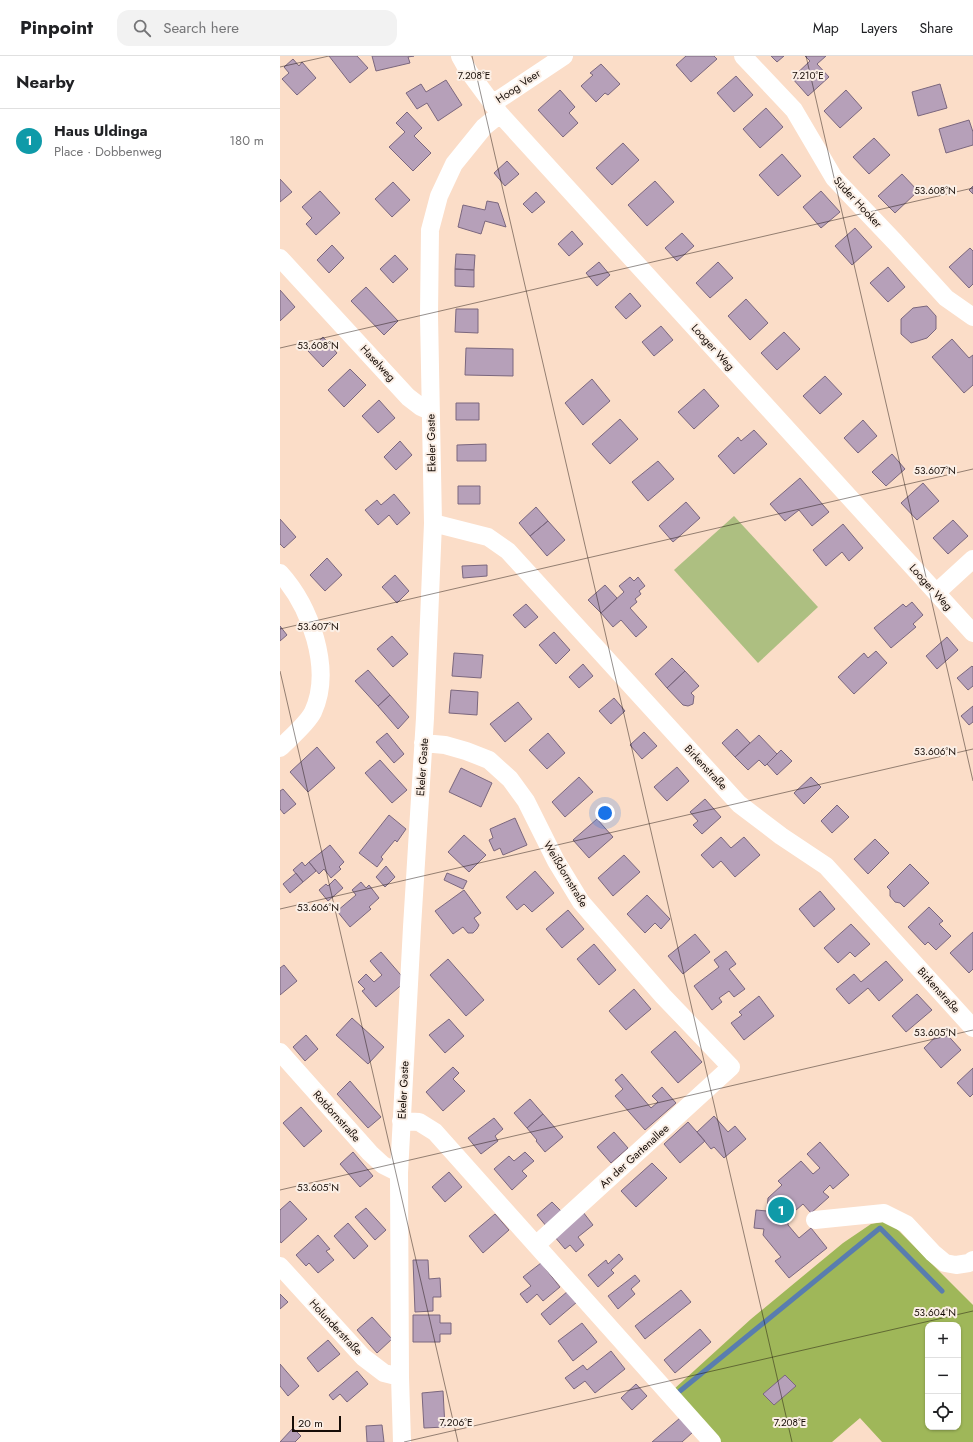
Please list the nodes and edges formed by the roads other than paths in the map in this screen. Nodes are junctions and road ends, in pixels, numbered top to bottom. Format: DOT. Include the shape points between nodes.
graph roads {
  1 [pos="460,56"];
  2 [pos="564,56"];
  3 [pos="743,56"];
  4 [pos="496,109"];
  5 [pos="280,258"];
  6 [pos="973,317"];
  7 [pos="430,411"];
  8 [pos="433,523"];
  9 [pos="973,559"];
  10 [pos="280,573"];
  11 [pos="937,592"];
  12 [pos="973,633"];
  13 [pos="423,743"];
  14 [pos="280,748"];
  15 [pos="973,1028"];
  16 [pos="280,1052"];
  17 [pos="731,1067"];
  18 [pos="401,1120"];
  19 [pos="399,1173"];
  20 [pos="815,1220"];
  21 [pos="536,1245"];
  22 [pos="973,1260"];
  23 [pos="280,1266"];
  24 [pos="400,1377"];
  25 [pos="402,1442"];
  26 [pos="712,1442"];
  1 -- 4 [label="street, Looger Weg"];
  2 -- 4 [label="street, Hoog Veer"];
  3 -- 6 [label="street, Süder Hooker" via="794,110 834,178 946,298"];
  4 -- 7 [label="street, Ekeler Gaste" via="454,164 439,196 430,230"];
  4 -- 11 [label="street, Looger Weg"];
  5 -- 7 [label="street, Haselweg" via="408,397"];
  7 -- 8 [label="street, Ekeler Gaste"];
  8 -- 13 [label="street, Ekeler Gaste"];
  8 -- 15 [label="street, Birkenstraße" via="488,537 508,551 739,804 826,866"];
  9 -- 11 [label="street"];
  10 -- 14 [label="street" via="297,594 316,642 321,663 319,698 312,714"];
  11 -- 12 [label="street, Looger Weg"];
  13 -- 17 [label="street, Weißdornstraße" via="445,745 489,760 510,779 526,801 556,861 581,902 663,996"];
  13 -- 18 [label="street, Ekeler Gaste"];
  16 -- 19 [label="street, Rotdornstraße" via="370,1153 383,1165"];
  17 -- 21 [label="street, An der Gartenallee"];
  18 -- 19 [label="street, Ekeler Gaste"];
  18 -- 21 [label="street" via="419,1122 435,1132"];
  19 -- 24 [label="street, Ekeler Gaste"];
  20 -- 22 [label="street" via="884,1213 906,1224 945,1263 956,1265 970,1263"];
  21 -- 26 [label="street"];
  23 -- 24 [label="street, Holunderstraße" via="363,1357 384,1373"];
  24 -- 25 [label="street, Ekeler Gaste"];
}
